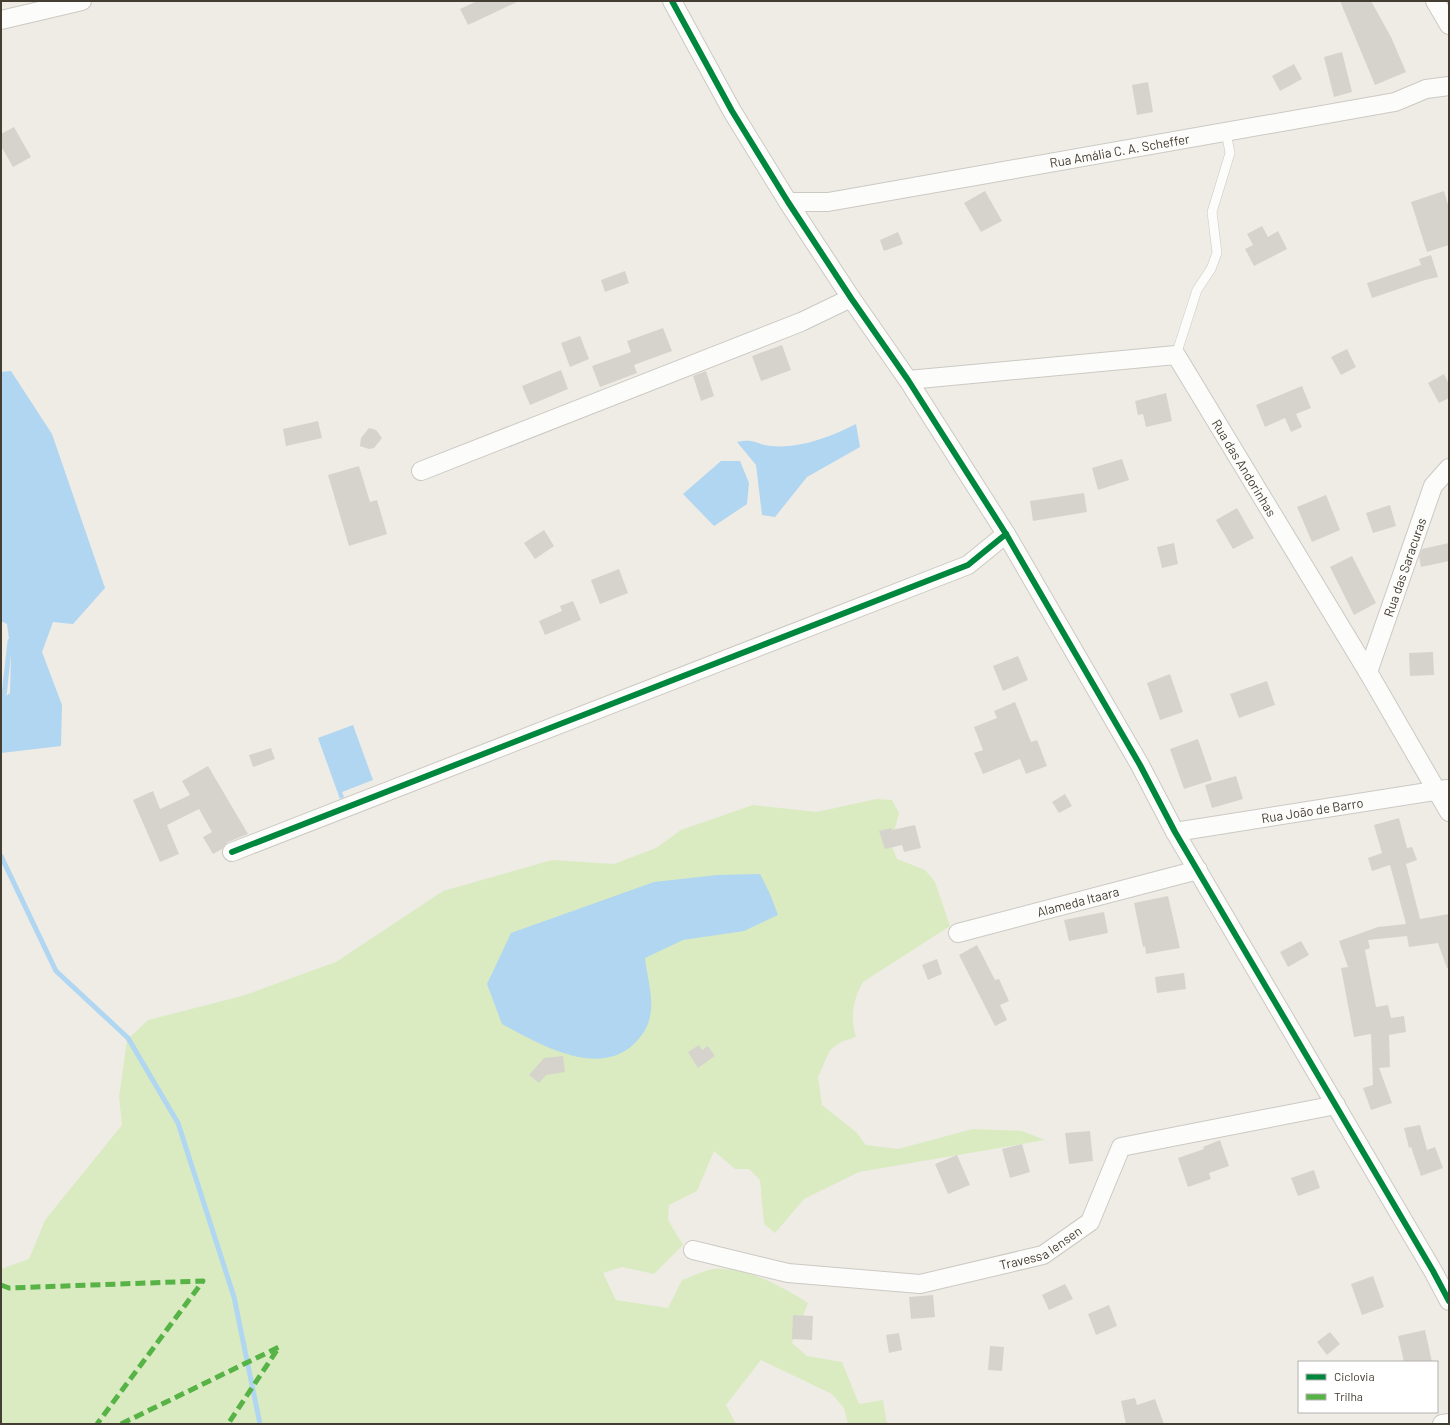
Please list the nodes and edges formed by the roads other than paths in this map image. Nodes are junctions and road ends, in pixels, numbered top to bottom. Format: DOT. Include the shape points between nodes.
graph roads {
  1 [pos="82,1"];
  2 [pos="672,1"];
  3 [pos="1435,1"];
  4 [pos="1,20"];
  5 [pos="1449,25"];
  6 [pos="1449,86"];
  7 [pos="1226,132"];
  8 [pos="788,202"];
  9 [pos="851,298"];
  10 [pos="1176,355"];
  11 [pos="908,380"];
  12 [pos="1449,468"];
  13 [pos="421,471"];
  14 [pos="1006,534"];
  15 [pos="1368,672"];
  16 [pos="1443,790"];
  17 [pos="1449,812"];
  18 [pos="1175,832"];
  19 [pos="232,852"];
  20 [pos="1198,870"];
  21 [pos="958,933"];
  22 [pos="1336,1105"];
  23 [pos="693,1250"];
  24 [pos="1441,1269"];
  25 [pos="1449,1301"];
  26 [pos="1449,1423"];
  27 [pos="1442,1424"];
  1 -- 4 [label="street"];
  2 -- 8 [label="street" via="732,111"];
  3 -- 5 [label="street"];
  6 -- 7 [label="street, Rua Amália C. A. Scheffer" via="1426,89 1395,102"];
  7 -- 8 [label="street, Rua Amália C. A. Scheffer" via="828,202"];
  7 -- 10 [label="lane" via="1230,152 1212,212 1217,253 1211,269 1197,290"];
  8 -- 9 [label="street"];
  9 -- 11 [label="street"];
  9 -- 13 [label="street" via="802,322"];
  10 -- 11 [label="street"];
  10 -- 15 [label="street, Rua das Andorinhas"];
  11 -- 14 [label="street"];
  12 -- 15 [label="street, Rua das Saracuras" via="1432,486"];
  14 -- 18 [label="street" via="1136,758"];
  14 -- 19 [label="street" via="968,565"];
  15 -- 16 [label="street, Rua das Andorinhas"];
  16 -- 17 [label="street, Rua das Andorinhas"];
  16 -- 18 [label="street, Rua João de Barro"];
  18 -- 20 [label="street"];
  20 -- 21 [label="street, Alameda Itaara"];
  20 -- 22 [label="street"];
  22 -- 23 [label="street, Travessa Iensen" via="1121,1147 1090,1222 1043,1255 920,1284 788,1273"];
  22 -- 24 [label="street"];
  24 -- 25 [label="street"];
  26 -- 27 [label="street"];
}
